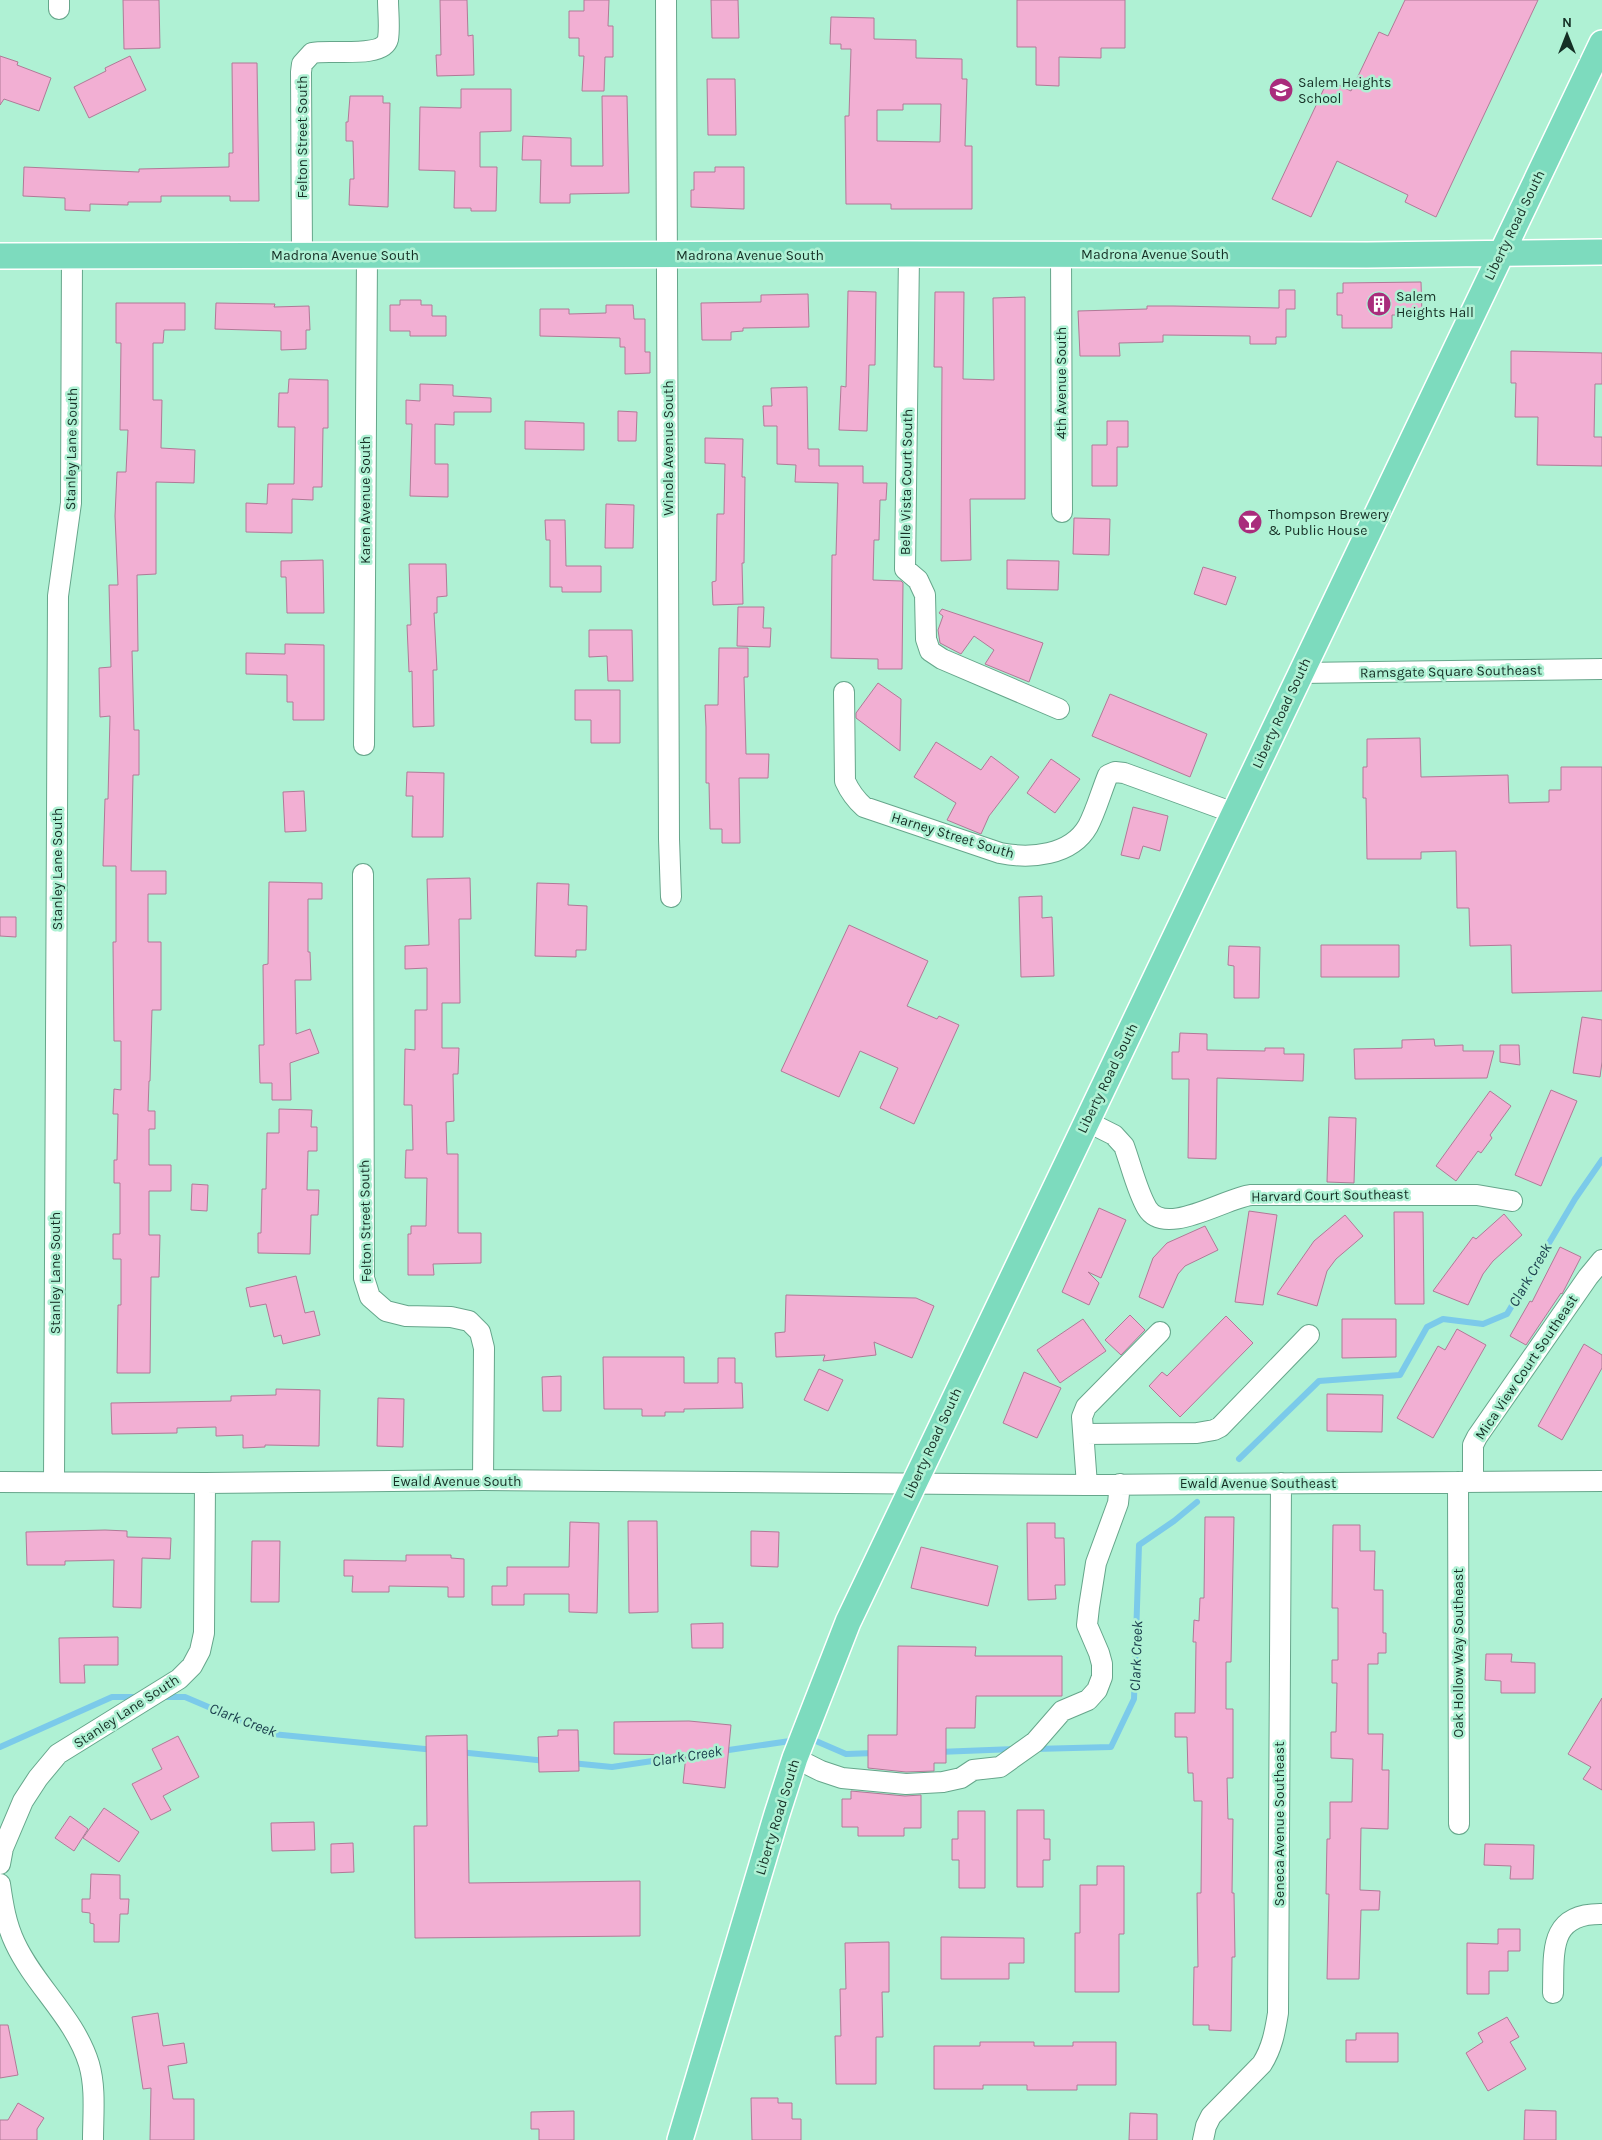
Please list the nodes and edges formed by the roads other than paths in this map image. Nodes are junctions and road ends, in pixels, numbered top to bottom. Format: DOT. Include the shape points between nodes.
graph roads {
  1 [pos="388,0"];
  2 [pos="666,0"];
  3 [pos="1602,43"];
  4 [pos="1602,252"];
  5 [pos="1501,253"];
  6 [pos="908,254"];
  7 [pos="1060,254"];
  8 [pos="302,255"];
  9 [pos="367,255"];
  10 [pos="667,255"];
  11 [pos="0,256"];
  12 [pos="72,256"];
  13 [pos="1062,512"];
  14 [pos="1602,669"];
  15 [pos="1300,673"];
  16 [pos="844,692"];
  17 [pos="1059,709"];
  18 [pos="364,745"];
  19 [pos="1234,813"];
  20 [pos="363,874"];
  21 [pos="671,897"];
  22 [pos="1086,1121"];
  23 [pos="1512,1202"];
  24 [pos="1602,1260"];
  25 [pos="1160,1332"];
  26 [pos="1309,1336"];
  27 [pos="1085,1434"];
  28 [pos="483,1480"];
  29 [pos="1602,1481"];
  30 [pos="0,1482"];
  31 [pos="54,1482"];
  32 [pos="1466,1482"];
  33 [pos="205,1483"];
  34 [pos="913,1483"];
  35 [pos="1281,1483"];
  36 [pos="1120,1484"];
  37 [pos="1087,1485"];
  38 [pos="796,1758"];
  39 [pos="1458,1824"];
  40 [pos="0,1864"];
  41 [pos="0,1884"];
  42 [pos="1602,1914"];
  43 [pos="1553,1993"];
  44 [pos="93,2140"];
  45 [pos="680,2140"];
  46 [pos="1203,2140"];
  1 -- 8 [label="street, Felton Street South" via="388,38 385,44 374,51 312,53 302,64"];
  2 -- 10 [label="street, Winola Avenue South"];
  3 -- 5 [label="main road, Liberty Road South"];
  4 -- 5 [label="main road, Madrona Avenue South"];
  5 -- 7 [label="main road, Madrona Avenue South"];
  5 -- 15 [label="main road, Liberty Road South"];
  6 -- 7 [label="main road, Madrona Avenue South"];
  6 -- 10 [label="main road, Madrona Avenue South"];
  6 -- 17 [label="street, Belle Vista Court South" via="905,569 918,580 925,595 926,639 930,651 942,659"];
  7 -- 13 [label="street, 4th Avenue South"];
  8 -- 9 [label="main road, Madrona Avenue South"];
  8 -- 12 [label="main road, Madrona Avenue South"];
  9 -- 10 [label="main road, Madrona Avenue South"];
  9 -- 18 [label="street, Karen Avenue South"];
  10 -- 21 [label="street, Winola Avenue South"];
  11 -- 12 [label="main road, Madrona Avenue South"];
  12 -- 31 [label="street, Stanley Lane South" via="71,503 58,596"];
  14 -- 15 [label="street, Ramsgate Square Southeast"];
  15 -- 19 [label="main road, Liberty Road South"];
  16 -- 19 [label="street, Harney Street South" via="845,780 850,793 864,807 1000,853 1038,855 1068,846 1087,827 1108,776 1115,772"];
  19 -- 22 [label="main road, Liberty Road South"];
  20 -- 28 [label="street, Felton Street South" via="364,1278 370,1297 386,1311 406,1316 451,1316 469,1321 480,1332 484,1348"];
  22 -- 23 [label="street, Harvard Court Southeast" via="1120,1139 1146,1206 1154,1215 1170,1220 1252,1195 1477,1195"];
  22 -- 34 [label="main road, Liberty Road South"];
  24 -- 32 [label="street, Mica View Court Southeast" via="1477,1437"];
  25 -- 27 [label="street" via="1086,1406 1082,1417"];
  26 -- 27 [label="street" via="1214,1430"];
  27 -- 37 [label="street"];
  28 -- 33 [label="street, Ewald Avenue South"];
  28 -- 34 [label="street, Ewald Avenue South"];
  29 -- 32 [label="street, Ewald Avenue Southeast"];
  30 -- 31 [label="street, Ewald Avenue South"];
  31 -- 33 [label="street, Ewald Avenue South"];
  32 -- 35 [label="street, Ewald Avenue Southeast"];
  32 -- 39 [label="street, Oak Hollow Way Southeast"];
  33 -- 40 [label="street, Stanley Lane South" via="204,1633 192,1666 157,1694 58,1754 22,1801"];
  34 -- 37 [label="street, Ewald Avenue Southeast"];
  34 -- 38 [label="main road, Liberty Road South" via="848,1622"];
  35 -- 36 [label="street, Ewald Avenue Southeast"];
  35 -- 46 [label="street, Seneca Avenue Southeast" via="1278,2013 1265,2059 1211,2116"];
  36 -- 37 [label="street, Ewald Avenue Southeast"];
  36 -- 38 [label="street" via="1118,1503 1096,1562 1087,1625 1099,1652 1102,1677 1088,1700 1062,1711 1034,1742 1000,1767 973,1770 961,1778 943,1782 906,1784 842,1778"];
  38 -- 45 [label="main road, Liberty Road South"];
  41 -- 44 [label="street" via="6,1920 15,1944 82,2045 89,2064 94,2088"];
  42 -- 43 [label="street" via="1570,1919 1560,1929 1555,1942"];
}
